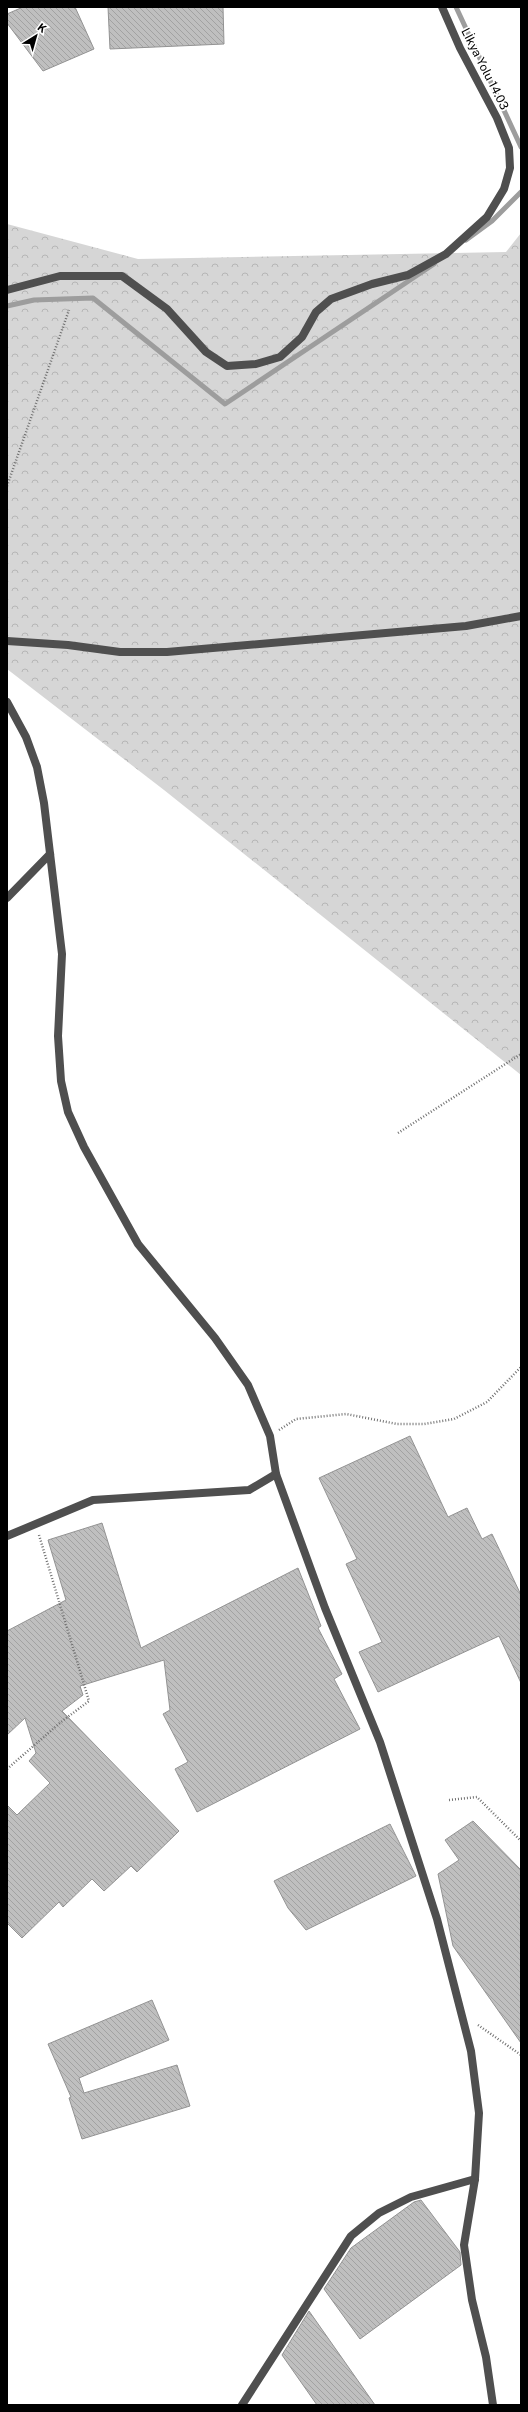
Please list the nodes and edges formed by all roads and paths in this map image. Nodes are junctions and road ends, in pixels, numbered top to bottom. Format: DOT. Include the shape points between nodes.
graph roads {
  1 [pos="442,7"];
  2 [pos="7,290"];
  3 [pos="69,310"];
  4 [pos="7,486"];
  5 [pos="521,616"];
  6 [pos="7,641"];
  7 [pos="7,702"];
  8 [pos="50,854"];
  9 [pos="7,898"];
  10 [pos="521,1054"];
  11 [pos="398,1133"];
  12 [pos="521,1367"];
  13 [pos="270,1436"];
  14 [pos="276,1474"];
  15 [pos="36,1523"];
  16 [pos="7,1536"];
  17 [pos="7,1769"];
  18 [pos="449,1800"];
  19 [pos="521,1841"];
  20 [pos="464,2028"];
  21 [pos="521,2055"];
  22 [pos="475,2179"];
  23 [pos="242,2405"];
  24 [pos="493,2405"];
  1 -- 2 [label="street, Lİkya Yolu 14.03" via="460,48 497,118 509,148 510,168 504,189 486,217 446,254 408,275 372,284 331,299 316,312 302,337 280,357 256,364 227,366 206,352 167,309 122,276 60,276"];
  3 -- 4 [label="path"];
  5 -- 6 [label="street" via="466,626 167,652 120,652"];
  7 -- 8 [label="street" via="26,737 37,767"];
  8 -- 9 [label="street"];
  8 -- 13 [label="street" via="62,954 58,1036 61,1081 68,1112 84,1147 138,1244 215,1338 248,1385"];
  10 -- 11 [label="path"];
  12 -- 13 [label="path" via="487,1402 454,1419 424,1424 397,1424 346,1414 296,1419"];
  13 -- 14 [label="street"];
  14 -- 15 [label="street" via="249,1490 93,1500"];
  14 -- 20 [label="street" via="325,1608 380,1742 437,1919"];
  15 -- 16 [label="street"];
  15 -- 17 [label="path" via="89,1701"];
  18 -- 19 [label="path" via="477,1797"];
  20 -- 21 [label="path" via="476,2024"];
  20 -- 22 [label="street" via="471,2051 479,2113"];
  22 -- 23 [label="street" via="411,2197 379,2213 351,2236"];
  22 -- 24 [label="street" via="464,2245"];
}
